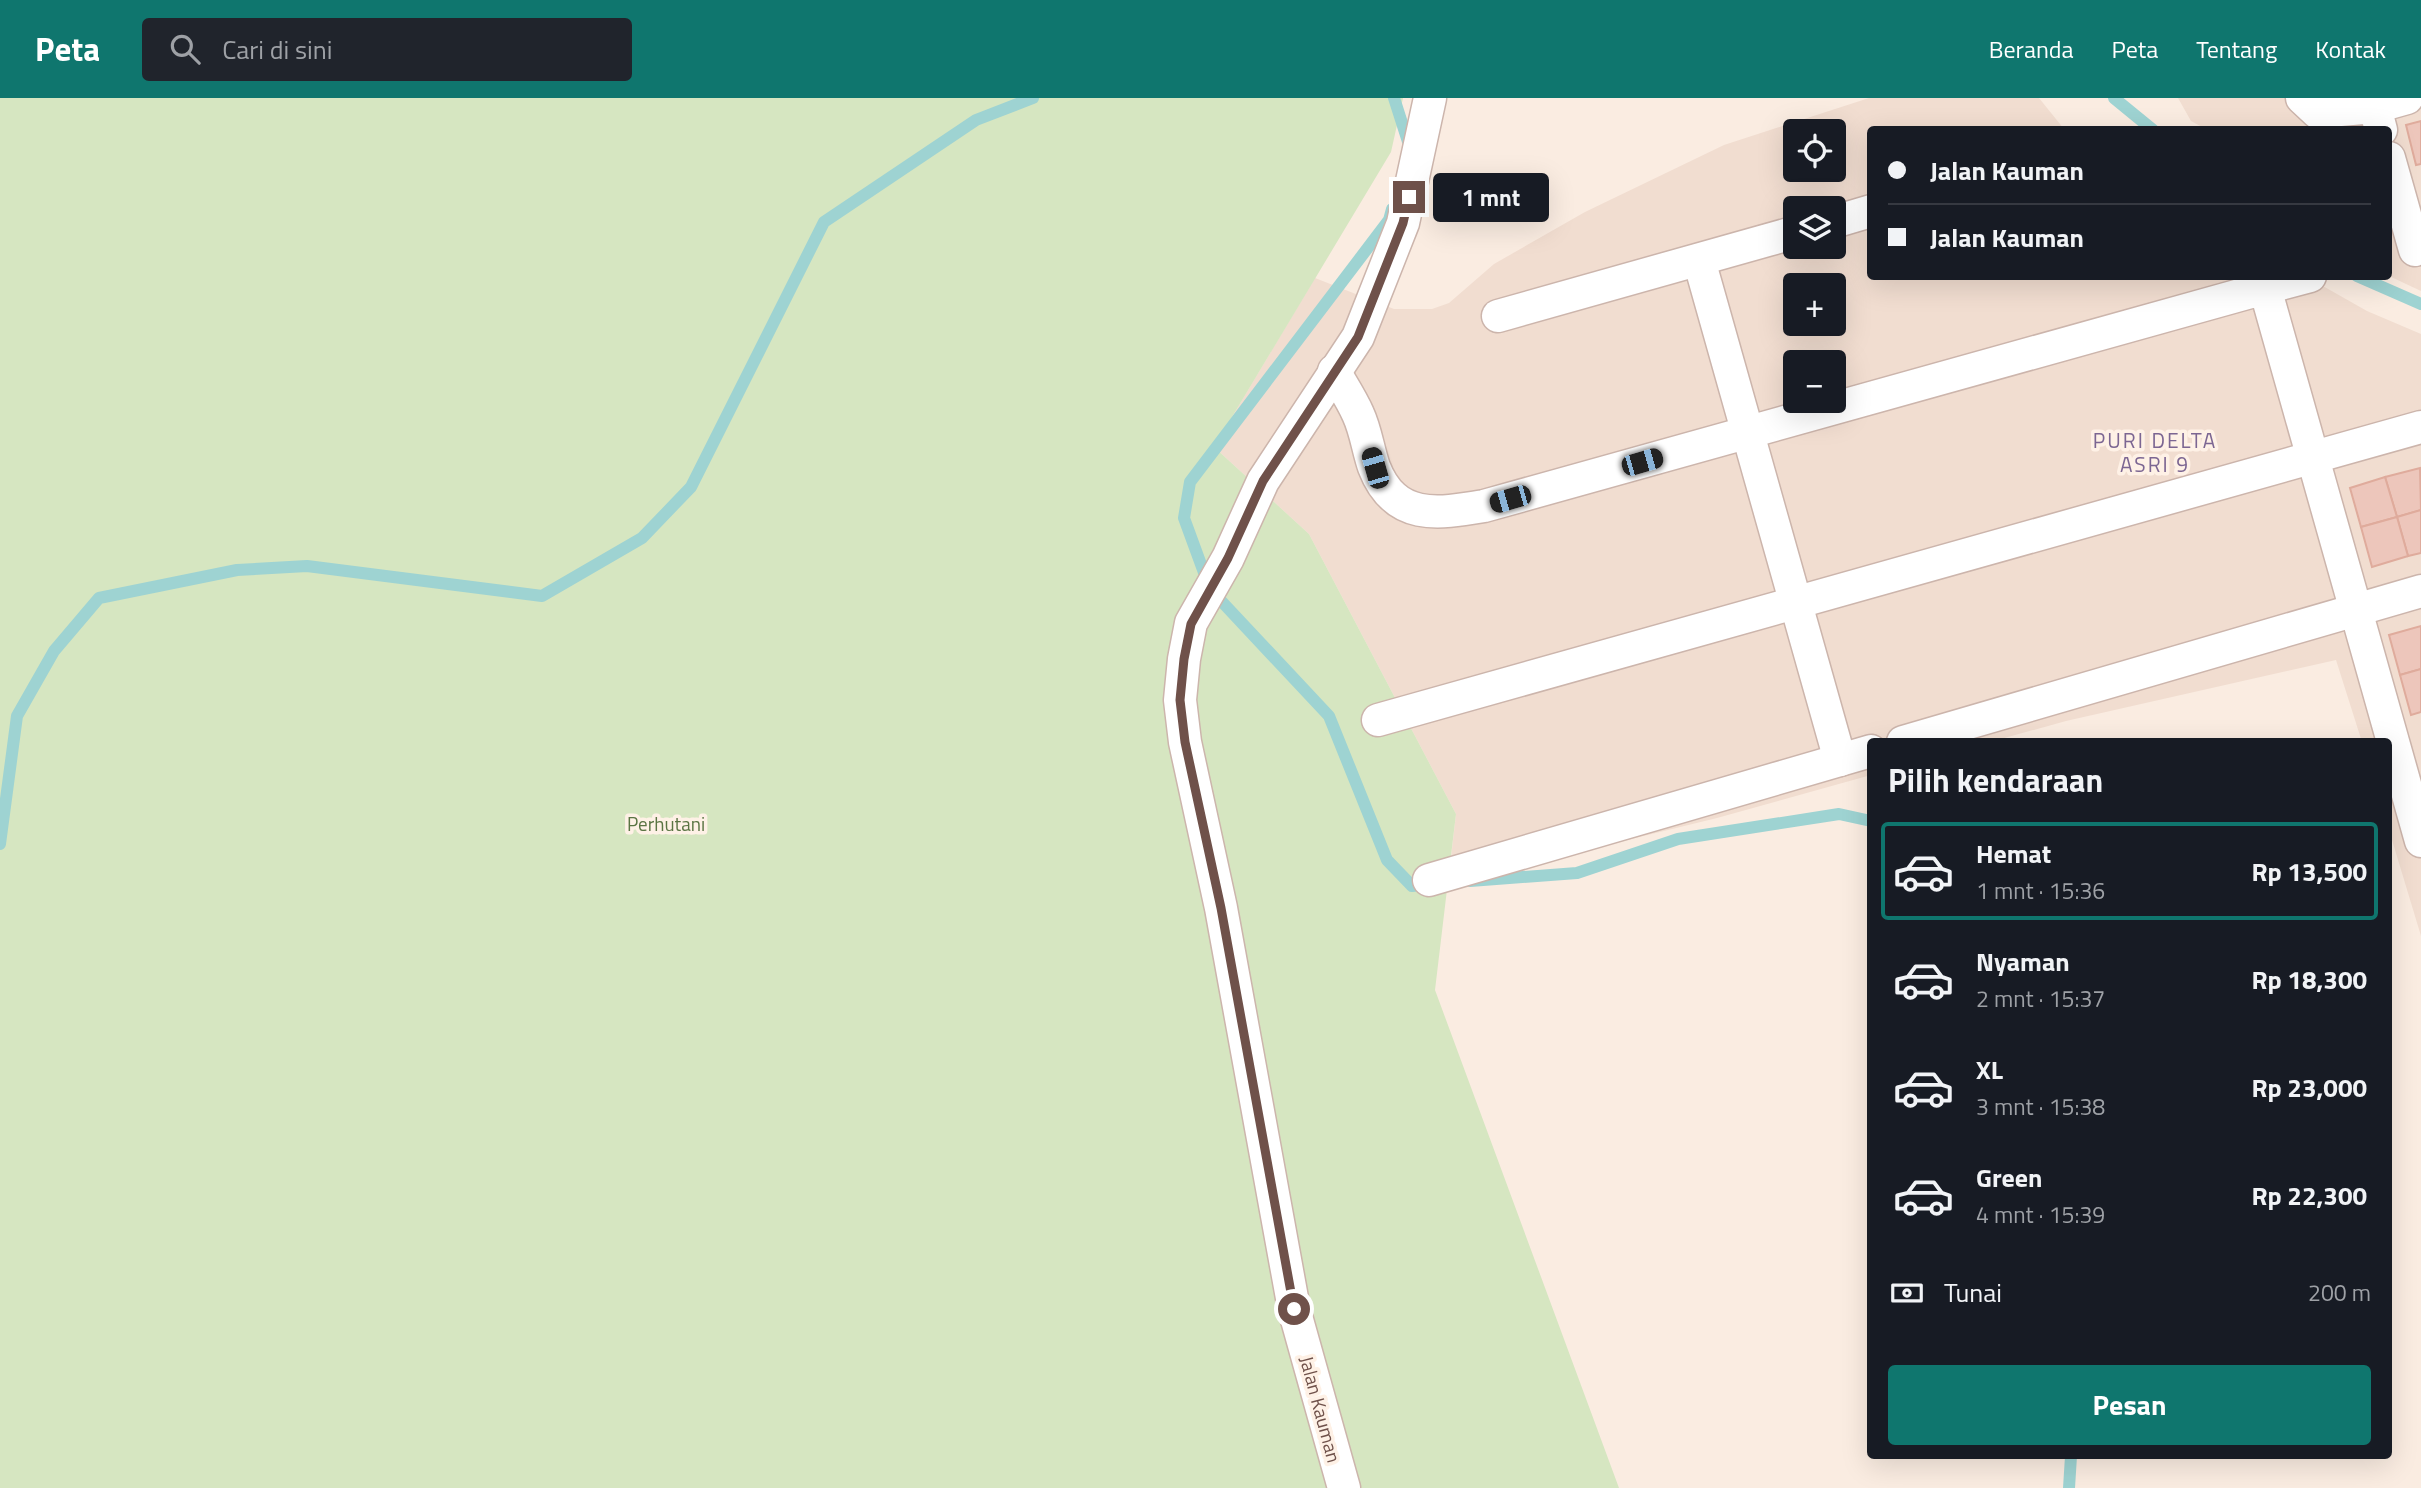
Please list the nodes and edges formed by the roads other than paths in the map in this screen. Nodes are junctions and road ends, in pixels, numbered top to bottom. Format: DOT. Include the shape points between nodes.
graph roads {
  1 [pos="1430,98"];
  2 [pos="2302,98"];
  3 [pos="2407,98"];
  4 [pos="2378,118"];
  5 [pos="2392,173"];
  6 [pos="1867,212"];
  7 [pos="1846,218"];
  8 [pos="1783,236"];
  9 [pos="2408,251"];
  10 [pos="1699,260"];
  11 [pos="2295,280"];
  12 [pos="2265,288"];
  13 [pos="1498,316"];
  14 [pos="1334,371"];
  15 [pos="2421,427"];
  16 [pos="1747,432"];
  17 [pos="2313,458"];
  18 [pos="2421,591"];
  19 [pos="1796,603"];
  20 [pos="2355,609"];
  21 [pos="1378,720"];
  22 [pos="1917,738"];
  23 [pos="1867,752"];
  24 [pos="2409,753"];
  25 [pos="1840,760"];
  26 [pos="2421,841"];
  27 [pos="1429,880"];
  28 [pos="1344,1488"];
  1 -- 14 [label="street, Jalan Kauman" via="1403,223 1358,337"];
  2 -- 4 [label="street" via="2317,112"];
  3 -- 4 [label="street"];
  5 -- 9 [label="street"];
  6 -- 7 [label="street"];
  8 -- 10 [label="street"];
  10 -- 13 [label="street"];
  10 -- 16 [label="street"];
  11 -- 12 [label="street"];
  12 -- 16 [label="street"];
  12 -- 17 [label="street"];
  14 -- 16 [label="street" via="1359,416 1375,468 1390,495 1412,509 1438,514 1484,506"];
  14 -- 28 [label="street, Jalan Kauman" via="1263,481 1191,624 1180,700 1294,1309"];
  15 -- 17 [label="street"];
  16 -- 19 [label="street"];
  17 -- 19 [label="street"];
  17 -- 20 [label="street"];
  18 -- 20 [label="street"];
  19 -- 21 [label="street"];
  19 -- 25 [label="street"];
  20 -- 22 [label="street"];
  20 -- 24 [label="street"];
  23 -- 25 [label="street"];
  24 -- 26 [label="street"];
  25 -- 27 [label="street"];
}
